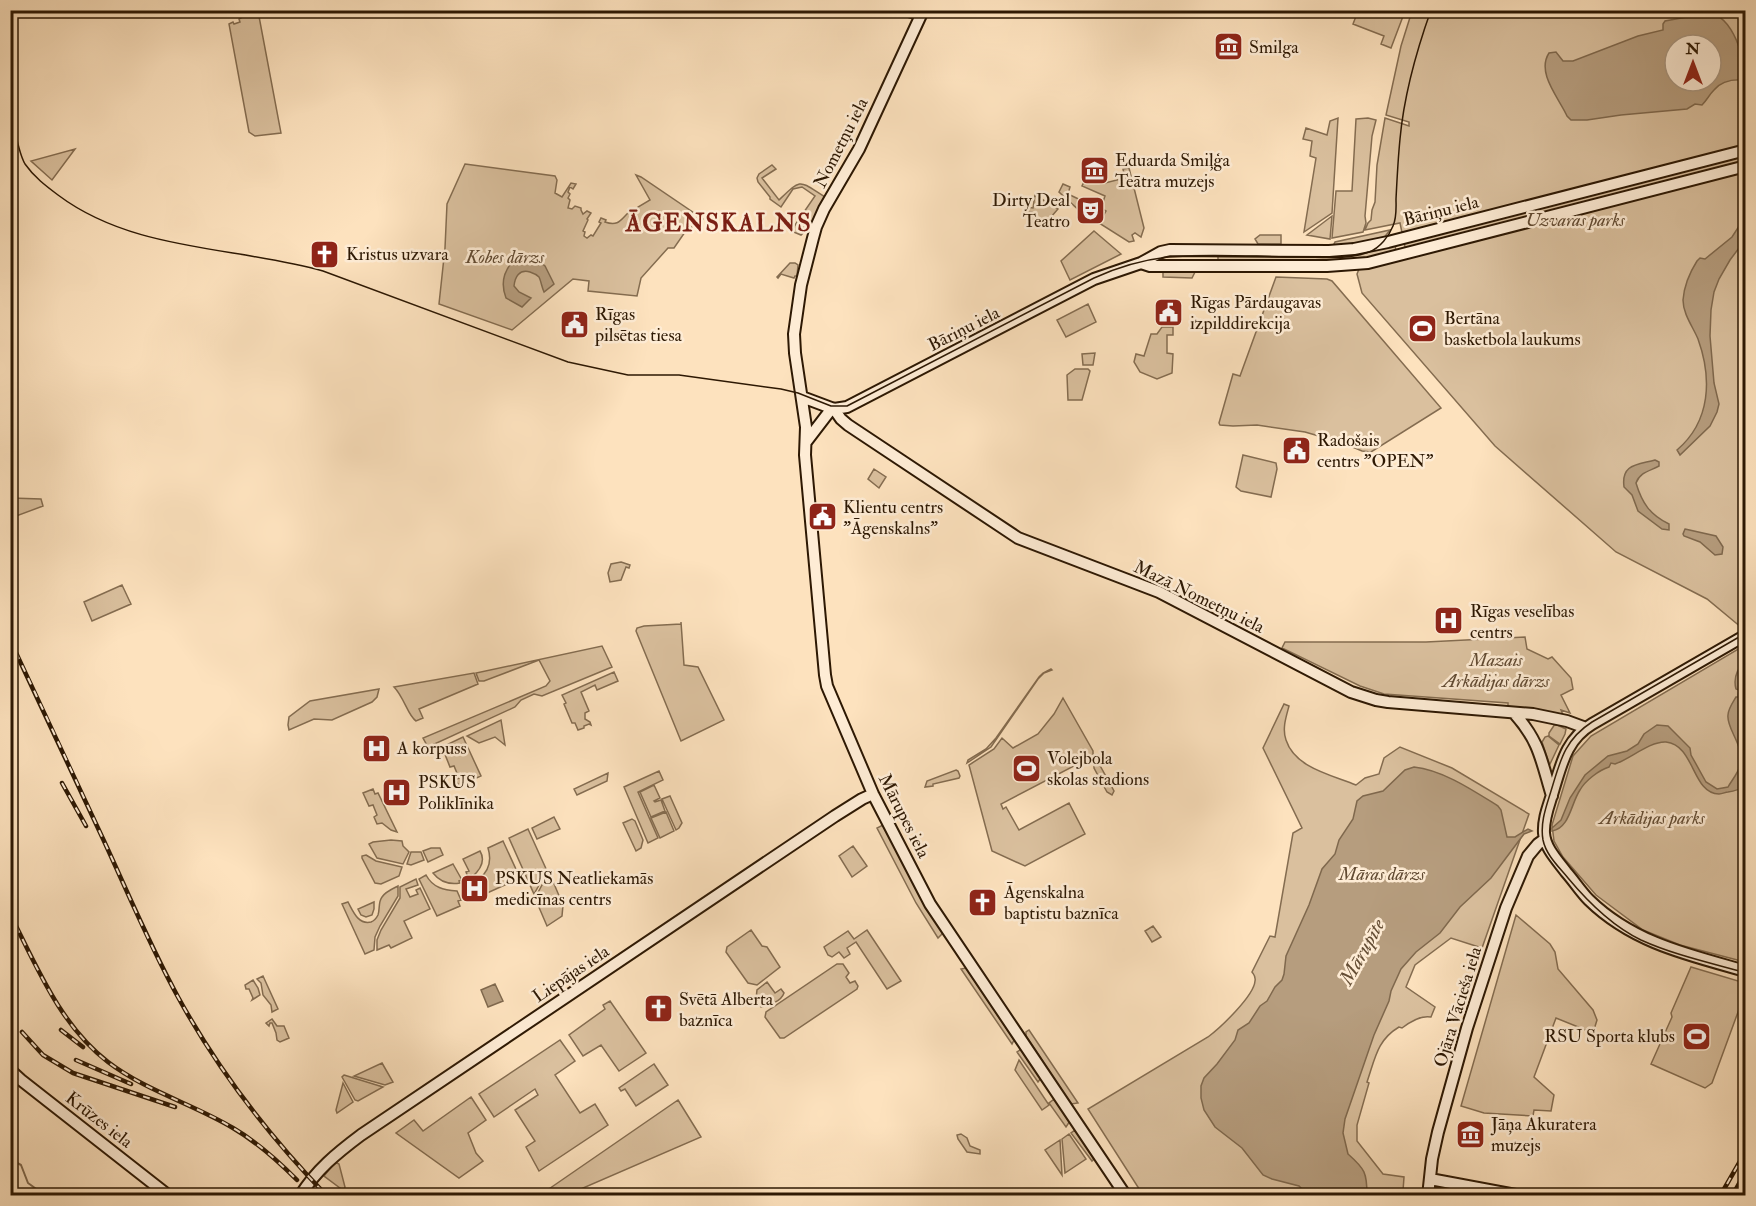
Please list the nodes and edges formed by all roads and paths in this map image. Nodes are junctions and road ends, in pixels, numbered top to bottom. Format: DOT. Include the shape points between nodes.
graph roads {
  1 [pos="906,10"];
  2 [pos="1746,150"];
  3 [pos="1746,166"];
  4 [pos="1426,232"];
  5 [pos="1430,247"];
  6 [pos="1142,262"];
  7 [pos="802,397"];
  8 [pos="834,409"];
  9 [pos="806,442"];
  10 [pos="1746,635"];
  11 [pos="1514,712"];
  12 [pos="1586,728"];
  13 [pos="873,794"];
  14 [pos="1552,796"];
  15 [pos="1545,839"];
  16 [pos="1746,971"];
  17 [pos="10,1070"];
  18 [pos="1430,1179"];
  19 [pos="169,1196"];
  20 [pos="300,1196"];
  21 [pos="1126,1196"];
  22 [pos="1428,1196"];
  23 [pos="1521,1196"];
  1 -- 7 [label="street, Nometņu iela" via="921,15 859,149 816,227 801,285 794,334"];
  2 -- 4 [label="street, Bāriņu iela"];
  3 -- 5 [label="street, Bāriņu iela"];
  4 -- 5 [label="street"];
  4 -- 6 [label="street, Bāriņu iela" via="1341,250 1170,250"];
  5 -- 6 [label="street, Bāriņu iela" via="1382,261 1327,266 1150,266"];
  6 -- 8 [label="street, Bāriņu iela" via="1094,279 847,407"];
  7 -- 8 [label="street"];
  7 -- 9 [label="street, Mārupes iela"];
  8 -- 9 [label="street"];
  8 -- 11 [label="street, Mazā Nometņu iela" via="848,425 1018,538 1159,592 1351,692 1388,702"];
  9 -- 13 [label="street, Mārupes iela" via="827,686"];
  10 -- 12 [label="street"];
  11 -- 12 [label="street, Mazā Nometņu iela"];
  11 -- 14 [label="street" via="1536,744"];
  12 -- 14 [label="street" via="1568,748"];
  13 -- 20 [label="street, Liepājas iela" via="361,1135 333,1156"];
  13 -- 21 [label="street, Mārupes iela" via="930,904"];
  14 -- 15 [label="street" via="1544,823"];
  15 -- 16 [label="street" via="1590,902 1631,932 1650,942"];
  15 -- 18 [label="street, Ojāra Vācieša iela" via="1528,856 1506,908 1467,1028 1438,1132"];
  17 -- 19 [label="street, Krūzes iela"];
  18 -- 22 [label="street, Ojāra Vācieša iela"];
  18 -- 23 [label="street"];
}
